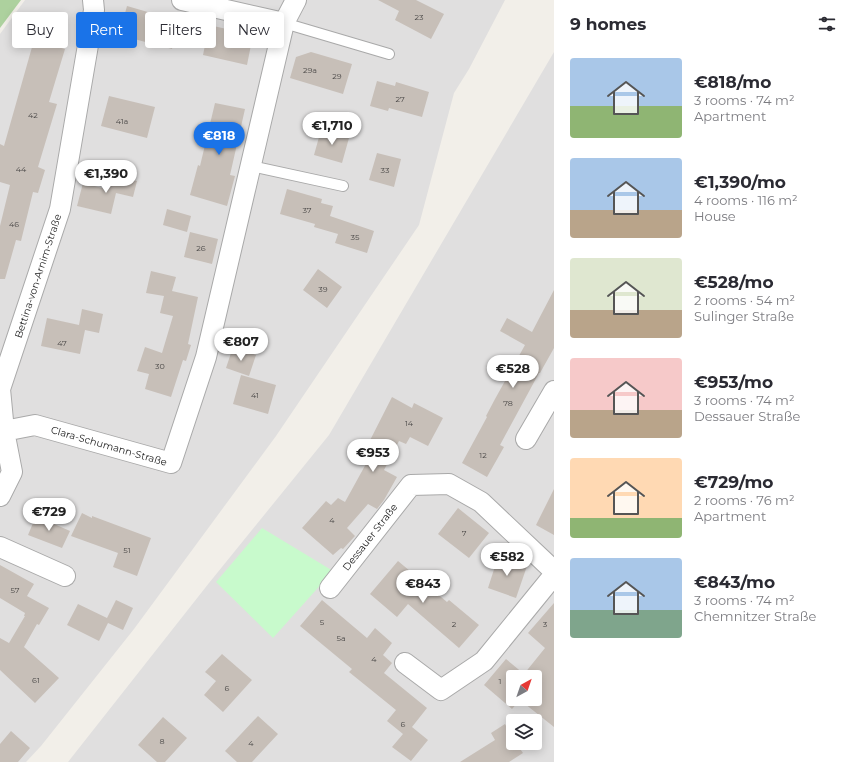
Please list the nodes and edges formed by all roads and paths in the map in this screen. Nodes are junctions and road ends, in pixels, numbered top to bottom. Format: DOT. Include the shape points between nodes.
graph roads {
  1 [pos="93,0"];
  2 [pos="182,0"];
  3 [pos="296,0"];
  4 [pos="235,12"];
  5 [pos="284,23"];
  6 [pos="278,48"];
  7 [pos="389,54"];
  8 [pos="251,166"];
  9 [pos="343,186"];
  10 [pos="5,359"];
  11 [pos="554,391"];
  12 [pos="4,430"];
  13 [pos="526,439"];
  14 [pos="0,496"];
  15 [pos="0,547"];
  16 [pos="554,571"];
  17 [pos="554,575"];
  18 [pos="65,576"];
  19 [pos="330,588"];
  20 [pos="405,663"];
  1 -- 10 [label="street, Bettina-von-Arnim-Straße" via="94,10 60,209"];
  2 -- 4 [label="street"];
  3 -- 5 [label="street, Clara-Schumann-Straße"];
  5 -- 7 [label="lane"];
  6 -- 8 [label="street, Clara-Schumann-Straße"];
  8 -- 9 [label="lane"];
  8 -- 12 [label="street, Clara-Schumann-Straße" via="206,357 171,464 35,425"];
  10 -- 12 [label="street, Bettina-von-Arnim-Straße" via="0,389"];
  11 -- 13 [label="street"];
  12 -- 14 [label="street, Bettina-von-Arnim-Straße" via="12,472"];
  15 -- 18 [label="street"];
  16 -- 19 [label="street, Dessauer Straße" via="481,502 449,484 411,485"];
  17 -- 20 [label="street" via="484,662 441,690"];
}
